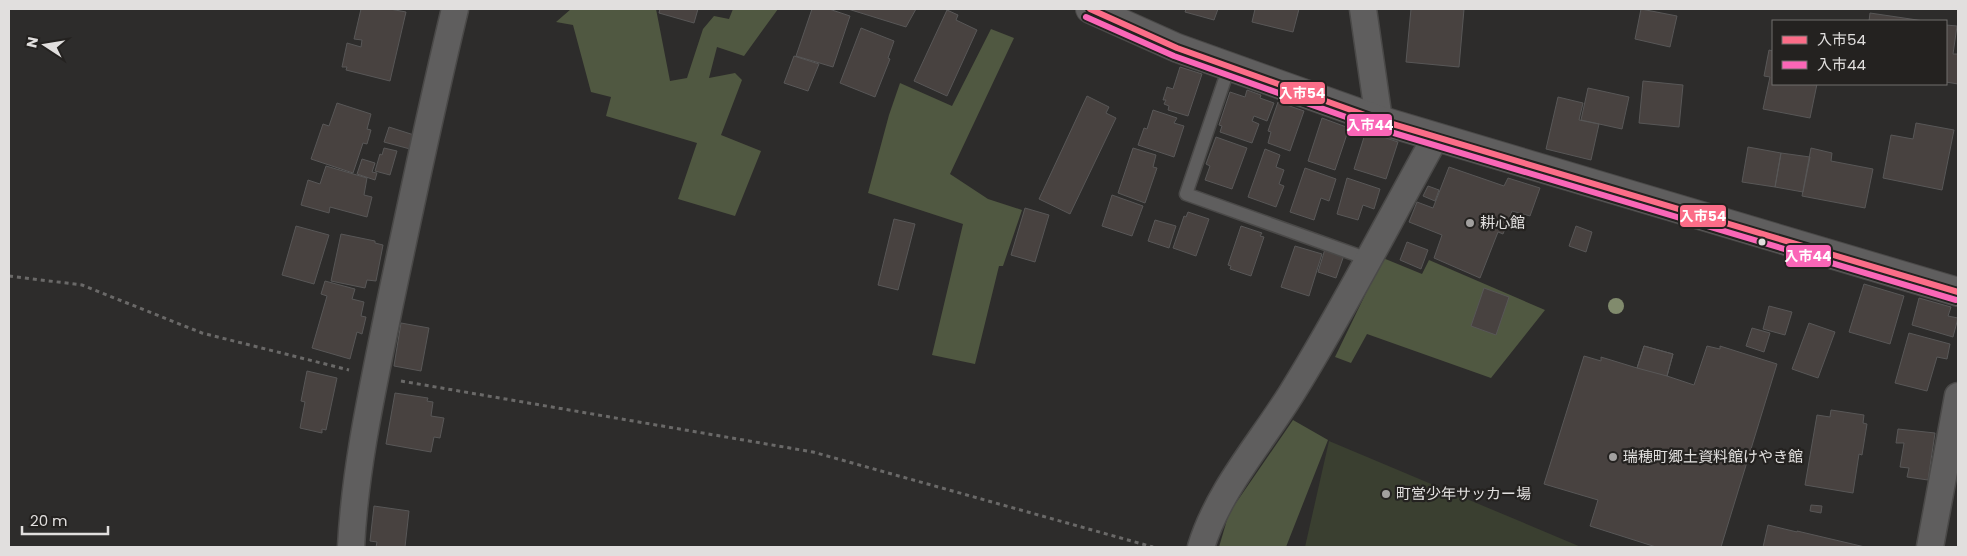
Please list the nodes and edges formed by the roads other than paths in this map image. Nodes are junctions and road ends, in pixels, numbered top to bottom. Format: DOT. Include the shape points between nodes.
graph roads {
  1 [pos="455,9"];
  2 [pos="1090,9"];
  3 [pos="1363,9"];
  4 [pos="1229,67"];
  5 [pos="1379,120"];
  6 [pos="1435,138"];
  7 [pos="1368,259"];
  8 [pos="1958,292"];
  9 [pos="1958,396"];
  10 [pos="352,547"];
  11 [pos="1201,547"];
  12 [pos="1930,547"];
  1 -- 10 [label="street" via="375,377 353,510"];
  2 -- 4 [label="street"];
  3 -- 5 [label="street"];
  4 -- 5 [label="street"];
  4 -- 7 [label="lane" via="1186,194"];
  5 -- 6 [label="street"];
  6 -- 7 [label="street"];
  6 -- 8 [label="street"];
  7 -- 11 [label="street" via="1293,392 1236,475 1208,524"];
  9 -- 12 [label="street"];
}
